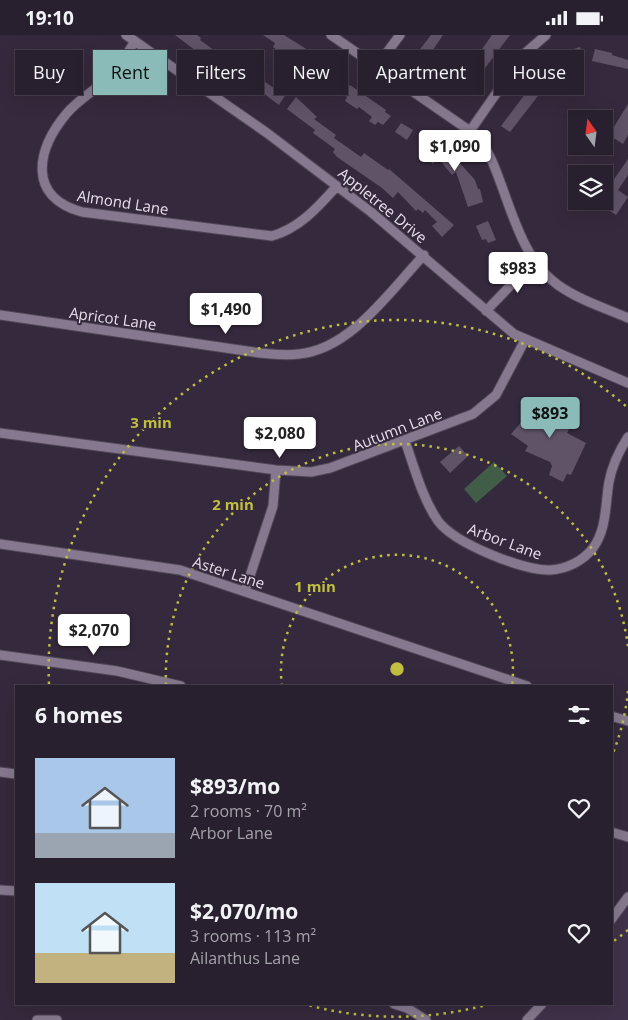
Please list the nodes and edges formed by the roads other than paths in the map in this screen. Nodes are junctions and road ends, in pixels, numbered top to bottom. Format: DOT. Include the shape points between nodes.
graph roads {
  1 [pos="126,35"];
  2 [pos="331,35"];
  3 [pos="400,35"];
  4 [pos="546,35"];
  5 [pos="135,41"];
  6 [pos="389,50"];
  7 [pos="358,54"];
  8 [pos="417,95"];
  9 [pos="470,131"];
  10 [pos="337,186"];
  11 [pos="424,255"];
  12 [pos="534,261"];
  13 [pos="486,311"];
  14 [pos="0,315"];
  15 [pos="628,318"];
  16 [pos="525,340"];
  17 [pos="628,383"];
  18 [pos="0,433"];
  19 [pos="628,437"];
  20 [pos="405,441"];
  21 [pos="276,470"];
  22 [pos="0,544"];
  23 [pos="245,591"];
  24 [pos="0,655"];
  25 [pos="177,685"];
  26 [pos="524,685"];
  27 [pos="613,716"];
  28 [pos="628,721"];
  29 [pos="0,772"];
  30 [pos="15,774"];
  31 [pos="613,833"];
  32 [pos="628,837"];
  33 [pos="0,890"];
  34 [pos="15,891"];
  35 [pos="628,897"];
  36 [pos="613,917"];
  37 [pos="398,1005"];
  38 [pos="541,1005"];
  39 [pos="37,1020"];
  40 [pos="56,1020"];
  41 [pos="426,1020"];
  42 [pos="527,1020"];
  1 -- 5 [label="street, Appletree Drive"];
  2 -- 7 [label="street"];
  3 -- 6 [label="street"];
  4 -- 9 [label="street" via="523,55"];
  5 -- 10 [label="street, Appletree Drive"];
  5 -- 10 [label="street, Almond Lane" via="112,75 66,114 49,141 42,173 49,192 62,206 82,212 272,236 299,224"];
  8 -- 9 [label="street"];
  9 -- 12 [label="street" via="485,147 492,161"];
  10 -- 11 [label="street, Appletree Drive"];
  11 -- 13 [label="street, Appletree Drive"];
  11 -- 14 [label="street, Apricot Lane" via="348,334 323,348 299,354 260,353"];
  12 -- 13 [label="street"];
  12 -- 15 [label="street" via="559,286"];
  13 -- 16 [label="street, Appletree Drive"];
  16 -- 17 [label="street, Appletree Drive"];
  16 -- 20 [label="street, Autumn Lane" via="505,380 486,404 457,421"];
  18 -- 21 [label="street, Autumn Lane"];
  19 -- 20 [label="street, Arbor Lane" via="612,470 600,537 586,556 573,565 551,570 532,568 479,549 448,531 432,510"];
  20 -- 21 [label="street, Autumn Lane" via="330,468 311,472"];
  21 -- 23 [label="street" via="273,506"];
  22 -- 23 [label="street, Aster Lane" via="180,570"];
  23 -- 26 [label="street, Aster Lane"];
  24 -- 25 [label="street" via="126,672"];
  27 -- 28 [label="street"];
  29 -- 30 [label="street"];
  31 -- 32 [label="street"];
  33 -- 34 [label="street"];
  35 -- 36 [label="street"];
  37 -- 41 [label="street"];
  38 -- 42 [label="street"];
  39 -- 40 [label="street"];
}
